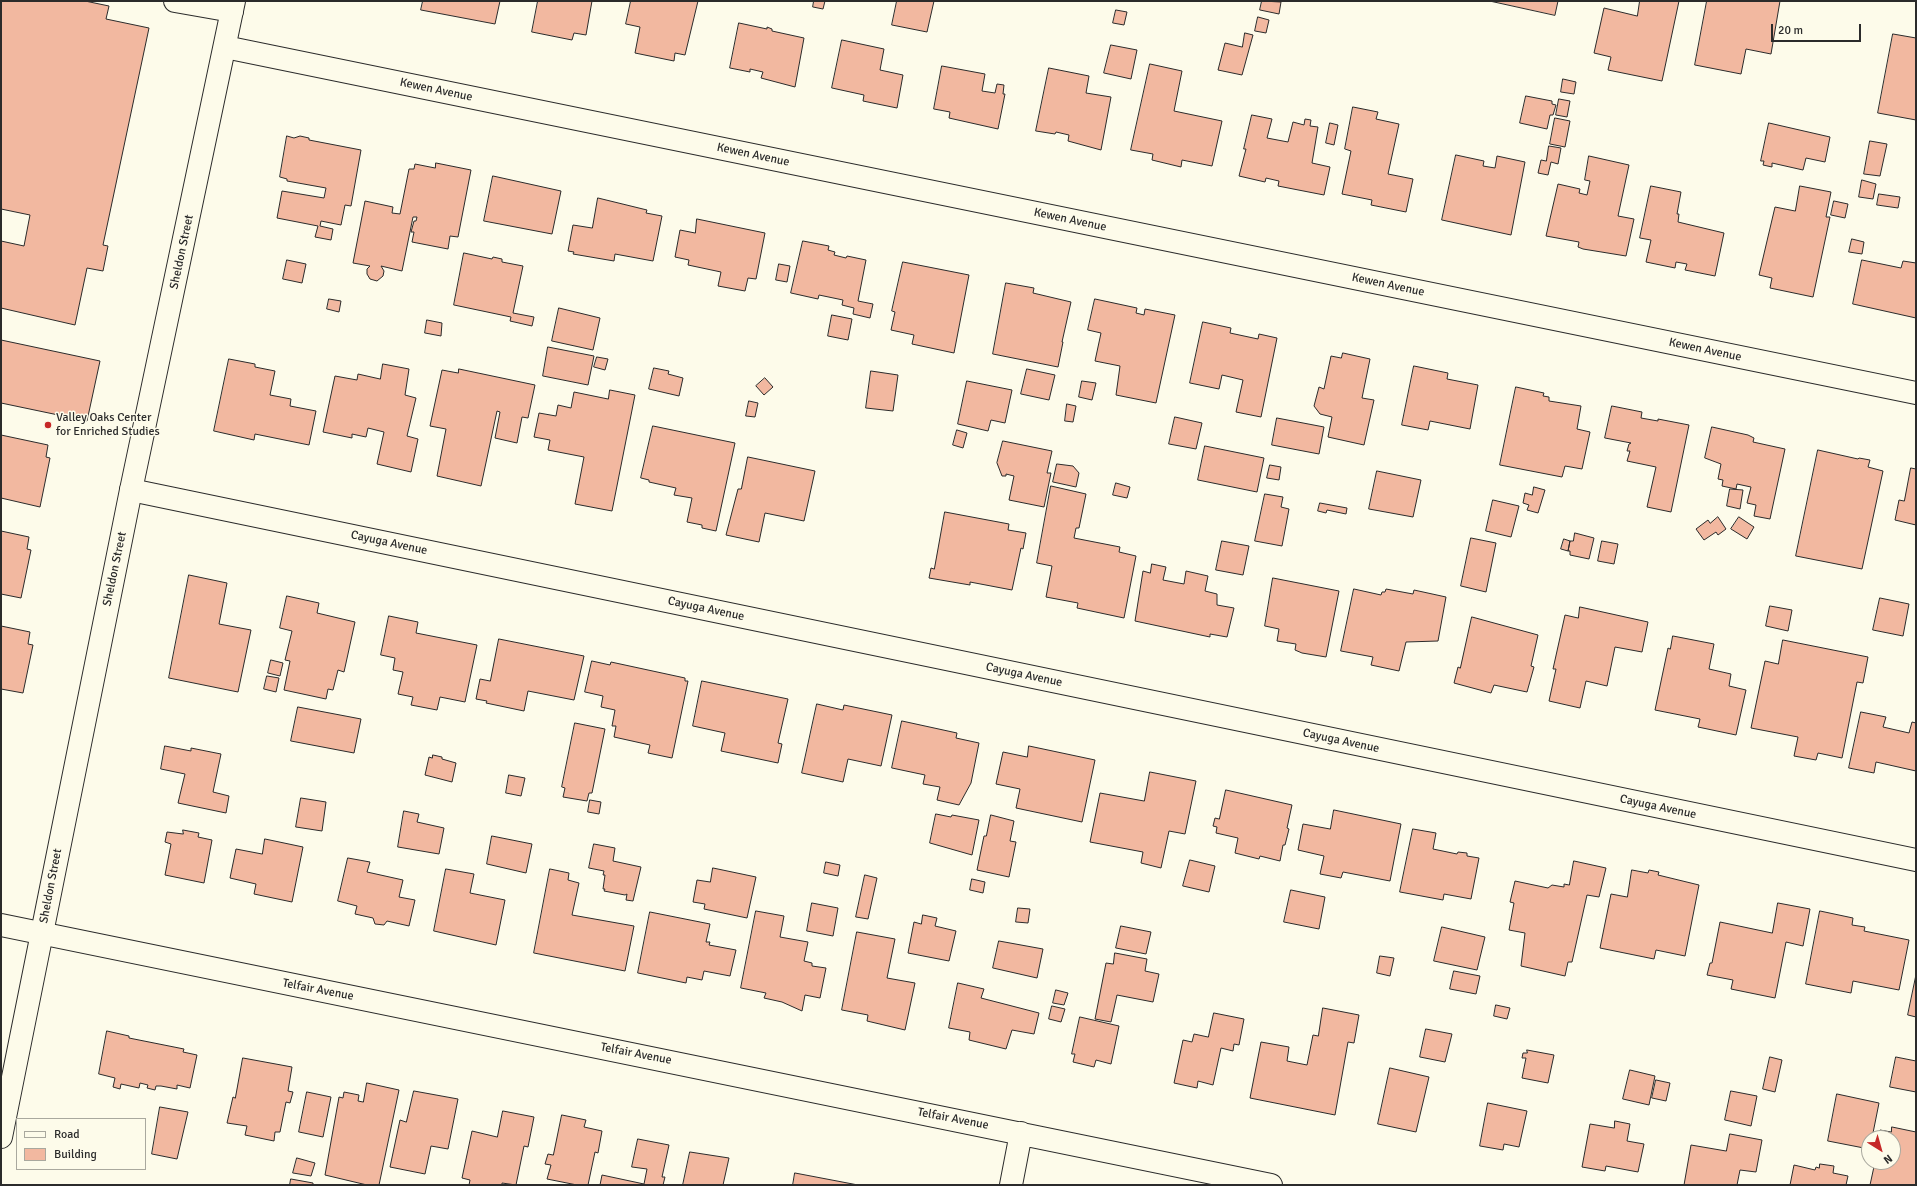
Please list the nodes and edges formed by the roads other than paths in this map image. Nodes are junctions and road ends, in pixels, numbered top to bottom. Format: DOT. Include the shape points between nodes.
graph roads {
  1 [pos="175,1"];
  2 [pos="233,6"];
  3 [pos="225,47"];
  4 [pos="1916,393"];
  5 [pos="131,490"];
  6 [pos="1916,860"];
  7 [pos="1,925"];
  8 [pos="42,934"];
  9 [pos="1021,1133"];
  10 [pos="1,1138"];
  11 [pos="1011,1185"];
  12 [pos="1270,1185"];
  1 -- 2 [label="street"];
  2 -- 3 [label="street, Sheldon Street"];
  3 -- 4 [label="street, Kewen Avenue"];
  3 -- 5 [label="street, Sheldon Street"];
  5 -- 6 [label="street, Cayuga Avenue"];
  5 -- 8 [label="street, Sheldon Street"];
  7 -- 8 [label="street, Telfair Avenue"];
  8 -- 9 [label="street, Telfair Avenue"];
  8 -- 10 [label="street, Sheldon Street"];
  9 -- 11 [label="street"];
  9 -- 12 [label="street, Telfair Avenue"];
}
